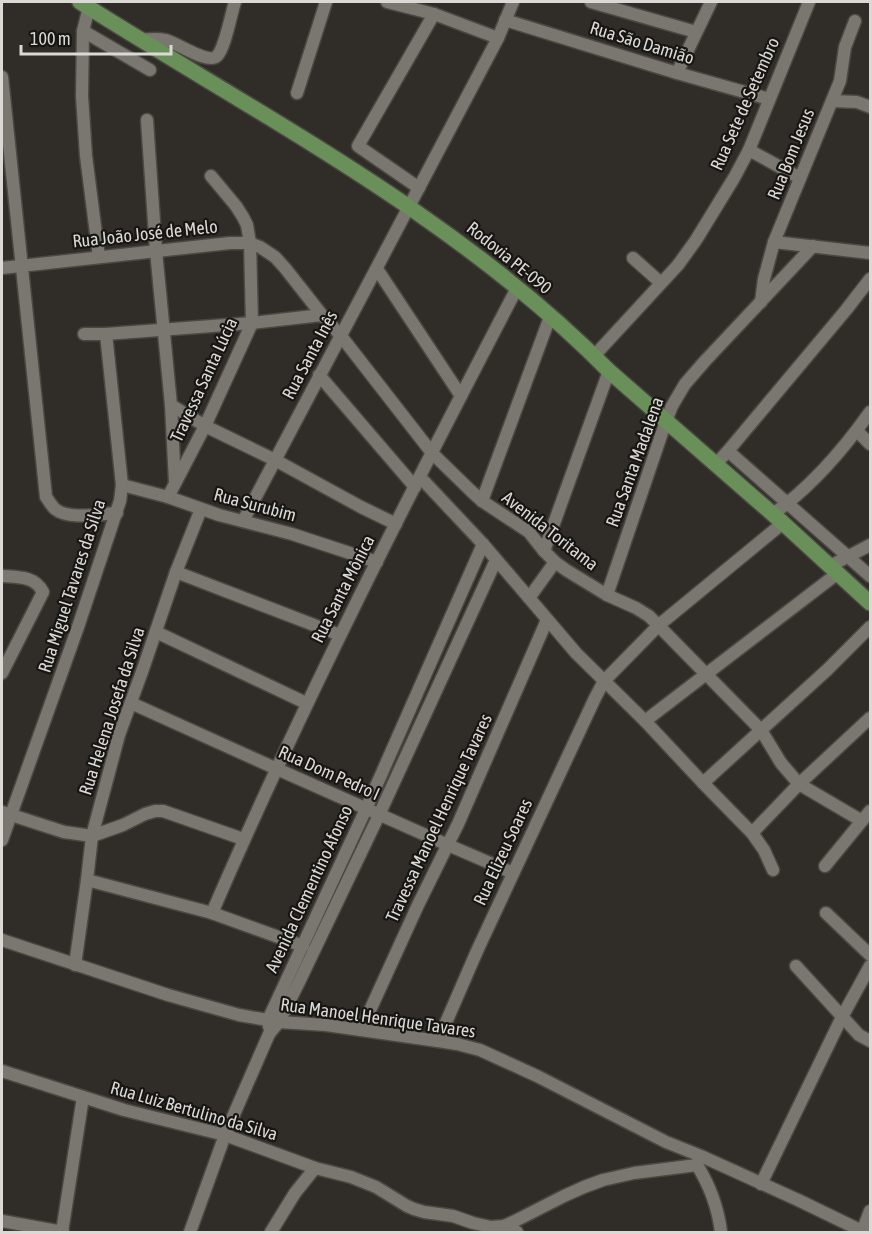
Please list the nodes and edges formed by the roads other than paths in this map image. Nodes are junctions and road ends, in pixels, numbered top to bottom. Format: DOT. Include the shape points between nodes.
graph roads {
  1 [pos="235,2"];
  2 [pos="326,2"];
  3 [pos="387,2"];
  4 [pos="513,2"];
  5 [pos="591,2"];
  6 [pos="711,2"];
  7 [pos="809,2"];
  8 [pos="84,4"];
  9 [pos="610,4"];
  10 [pos="434,14"];
  11 [pos="505,20"];
  12 [pos="855,21"];
  13 [pos="83,31"];
  14 [pos="696,32"];
  15 [pos="498,38"];
  16 [pos="141,40"];
  17 [pos="150,70"];
  18 [pos="678,73"];
  19 [pos="2,77"];
  20 [pos="297,93"];
  21 [pos="769,99"];
  22 [pos="832,101"];
  23 [pos="870,107"];
  24 [pos="147,120"];
  25 [pos="749,150"];
  26 [pos="212,176"];
  27 [pos="800,178"];
  28 [pos="419,188"];
  29 [pos="409,207"];
  30 [pos="774,242"];
  31 [pos="250,243"];
  32 [pos="813,246"];
  33 [pos="156,251"];
  34 [pos="870,253"];
  35 [pos="99,257"];
  36 [pos="633,258"];
  37 [pos="22,266"];
  38 [pos="2,268"];
  39 [pos="377,269"];
  40 [pos="870,279"];
  41 [pos="661,283"];
  42 [pos="517,288"];
  43 [pos="761,302"];
  44 [pos="322,315"];
  45 [pos="550,317"];
  46 [pos="252,323"];
  47 [pos="164,329"];
  48 [pos="84,334"];
  49 [pos="106,334"];
  50 [pos="342,336"];
  51 [pos="594,356"];
  52 [pos="609,371"];
  53 [pos="319,375"];
  54 [pos="461,396"];
  55 [pos="171,405"];
  56 [pos="870,412"];
  57 [pos="666,421"];
  58 [pos="205,426"];
  59 [pos="857,431"];
  60 [pos="870,444"];
  61 [pos="728,451"];
  62 [pos="432,453"];
  63 [pos="275,460"];
  64 [pos="716,465"];
  65 [pos="175,482"];
  66 [pos="418,482"];
  67 [pos="122,485"];
  68 [pos="168,497"];
  69 [pos="482,501"];
  70 [pos="788,504"];
  71 [pos="201,509"];
  72 [pos="117,513"];
  73 [pos="778,518"];
  74 [pos="243,521"];
  75 [pos="396,524"];
  76 [pos="483,544"];
  77 [pos="870,544"];
  78 [pos="544,551"];
  79 [pos="848,556"];
  80 [pos="496,560"];
  81 [pos="377,562"];
  82 [pos="555,562"];
  83 [pos="834,570"];
  84 [pos="176,572"];
  85 [pos="2,576"];
  86 [pos="870,576"];
  87 [pos="607,595"];
  88 [pos="529,598"];
  89 [pos="870,603"];
  90 [pos="547,620"];
  91 [pos="659,625"];
  92 [pos="870,627"];
  93 [pos="156,632"];
  94 [pos="340,635"];
  95 [pos="2,672"];
  96 [pos="706,675"];
  97 [pos="604,681"];
  98 [pos="131,703"];
  99 [pos="306,703"];
  100 [pos="406,717"];
  101 [pos="870,718"];
  102 [pos="645,721"];
  103 [pos="422,722"];
  104 [pos="761,730"];
  105 [pos="277,770"];
  106 [pos="703,783"];
  107 [pos="799,784"];
  108 [pos="366,809"];
  109 [pos="870,810"];
  110 [pos="6,814"];
  111 [pos="379,815"];
  112 [pos="862,821"];
  113 [pos="752,832"];
  114 [pos="92,836"];
  115 [pos="243,839"];
  116 [pos="2,840"];
  117 [pos="448,845"];
  118 [pos="825,866"];
  119 [pos="773,870"];
  120 [pos="513,873"];
  121 [pos="87,880"];
  122 [pos="212,913"];
  123 [pos="826,913"];
  124 [pos="2,940"];
  125 [pos="303,946"];
  126 [pos="870,955"];
  127 [pos="75,965"];
  128 [pos="796,966"];
  129 [pos="870,966"];
  130 [pos="842,1017"];
  131 [pos="273,1021"];
  132 [pos="361,1030"];
  133 [pos="438,1041"];
  134 [pos="870,1041"];
  135 [pos="2,1071"];
  136 [pos="83,1097"];
  137 [pos="225,1135"];
  138 [pos="699,1160"];
  139 [pos="315,1168"];
  140 [pos="761,1184"];
  141 [pos="870,1210"];
  142 [pos="2,1221"];
  143 [pos="504,1226"];
  144 [pos="846,1229"];
  145 [pos="63,1232"];
  146 [pos="863,1232"];
  147 [pos="190,1233"];
  148 [pos="272,1233"];
  149 [pos="517,1233"];
  150 [pos="721,1233"];
  1 -- 16 [label="street" via="215,58 206,58 163,39"];
  2 -- 20 [label="street"];
  3 -- 10 [label="street"];
  4 -- 11 [label="street, Rua Santa Inês"];
  5 -- 9 [label="street"];
  6 -- 14 [label="street"];
  7 -- 21 [label="street, Rua Sete de Setembro"];
  8 -- 13 [label="street"];
  8 -- 16 [label="main road, Rodovia PE-090"];
  9 -- 14 [label="street"];
  10 -- 15 [label="street"];
  10 -- 28 [label="street" via="358,146"];
  11 -- 15 [label="street, Rua Santa Inês"];
  11 -- 18 [label="street, Rua São Damião"];
  12 -- 22 [label="street, Rua Bom Jesus"];
  13 -- 17 [label="street"];
  13 -- 35 [label="street" via="86,156"];
  14 -- 18 [label="street"];
  15 -- 28 [label="street, Rua Santa Inês"];
  16 -- 29 [label="main road, Rodovia PE-090"];
  18 -- 21 [label="street, Rua São Damião"];
  19 -- 37 [label="street"];
  21 -- 25 [label="street, Rua Sete de Setembro"];
  22 -- 23 [label="street"];
  22 -- 27 [label="street, Rua Bom Jesus"];
  24 -- 33 [label="street"];
  25 -- 27 [label="street"];
  25 -- 41 [label="street, Rua Sete de Setembro" via="696,240"];
  26 -- 31 [label="street, Travessa Santa Lúcia" via="243,217"];
  27 -- 30 [label="street, Rua Bom Jesus"];
  28 -- 29 [label="street, Rua Santa Inês"];
  29 -- 39 [label="street, Rua Santa Inês"];
  29 -- 42 [label="main road, Rodovia PE-090"];
  30 -- 32 [label="street"];
  30 -- 43 [label="street, Rua Bom Jesus"];
  31 -- 33 [label="street, Rua João José de Melo"];
  31 -- 44 [label="street, Avenida Toritama" via="275,257"];
  31 -- 46 [label="street, Travessa Santa Lúcia"];
  32 -- 34 [label="street"];
  32 -- 43 [label="street, Rua Santa Madalena"];
  33 -- 35 [label="street, Rua João José de Melo"];
  33 -- 47 [label="street"];
  35 -- 37 [label="street, Rua João José de Melo"];
  36 -- 41 [label="street"];
  37 -- 38 [label="street, Rua João José de Melo"];
  37 -- 72 [label="street" via="46,496 53,508 73,515"];
  39 -- 50 [label="street, Rua Santa Inês"];
  39 -- 54 [label="street"];
  40 -- 61 [label="street"];
  41 -- 51 [label="street, Rua Sete de Setembro"];
  42 -- 45 [label="main road, Rodovia PE-090"];
  42 -- 54 [label="street, Rua Santa Mônica"];
  43 -- 57 [label="street, Rua Santa Madalena" via="685,384"];
  44 -- 46 [label="street"];
  44 -- 50 [label="street, Avenida Toritama"];
  45 -- 51 [label="main road, Rodovia PE-090"];
  45 -- 69 [label="street"];
  46 -- 47 [label="street"];
  46 -- 58 [label="street, Travessa Santa Lúcia"];
  47 -- 49 [label="street"];
  47 -- 55 [label="street"];
  48 -- 49 [label="street"];
  49 -- 67 [label="street, Rua Miguel Tavares da Silva"];
  50 -- 53 [label="street, Rua Santa Inês"];
  50 -- 62 [label="street, Avenida Toritama"];
  51 -- 52 [label="main road, Rodovia PE-090"];
  52 -- 57 [label="main road, Rodovia PE-090"];
  52 -- 78 [label="street"];
  53 -- 63 [label="street, Rua Santa Inês"];
  53 -- 66 [label="street"];
  54 -- 62 [label="street, Rua Santa Mônica"];
  55 -- 58 [label="street"];
  55 -- 65 [label="street"];
  56 -- 59 [label="street, Rua Elizeu Soares"];
  57 -- 64 [label="main road, Rodovia PE-090"];
  57 -- 87 [label="street, Rua Santa Madalena"];
  58 -- 63 [label="street"];
  58 -- 65 [label="street, Travessa Santa Lúcia"];
  59 -- 60 [label="street"];
  59 -- 70 [label="street, Rua Elizeu Soares"];
  61 -- 64 [label="street"];
  61 -- 70 [label="street"];
  62 -- 66 [label="street, Rua Santa Mônica"];
  62 -- 69 [label="street, Avenida Toritama"];
  63 -- 74 [label="street, Rua Santa Inês"];
  63 -- 75 [label="street"];
  64 -- 73 [label="main road, Rodovia PE-090"];
  65 -- 68 [label="street, Travessa Santa Lúcia"];
  66 -- 75 [label="street, Rua Santa Mônica"];
  66 -- 76 [label="street"];
  67 -- 68 [label="street, Rua Surubim"];
  67 -- 72 [label="street, Rua Miguel Tavares da Silva"];
  68 -- 71 [label="street, Rua Surubim"];
  69 -- 78 [label="street, Avenida Toritama" via="528,532"];
  70 -- 73 [label="street, Rua Elizeu Soares"];
  70 -- 79 [label="street"];
  71 -- 74 [label="street, Rua Surubim"];
  71 -- 84 [label="street, Rua Helena Josefa da Silva"];
  72 -- 110 [label="street, Rua Miguel Tavares da Silva"];
  73 -- 83 [label="main road, Rodovia PE-090"];
  73 -- 91 [label="street, Rua Elizeu Soares"];
  74 -- 81 [label="street, Rua Surubim"];
  75 -- 81 [label="street, Rua Santa Mônica"];
  76 -- 80 [label="street"];
  76 -- 100 [label="street, Avenida Clementino Afonso"];
  77 -- 79 [label="street"];
  78 -- 82 [label="street, Avenida Toritama"];
  79 -- 83 [label="street"];
  79 -- 86 [label="street"];
  80 -- 88 [label="street"];
  80 -- 103 [label="street, Avenida Clementino Afonso"];
  81 -- 94 [label="street, Rua Santa Mônica"];
  82 -- 87 [label="street, Avenida Toritama"];
  82 -- 88 [label="street"];
  83 -- 89 [label="main road, Rodovia PE-090"];
  83 -- 96 [label="street"];
  84 -- 93 [label="street, Rua Helena Josefa da Silva"];
  84 -- 94 [label="street"];
  85 -- 95 [label="street" via="35,581 43,592"];
  87 -- 91 [label="street, Avenida Toritama" via="636,608"];
  88 -- 90 [label="street"];
  90 -- 97 [label="street"];
  90 -- 117 [label="street, Travessa Manoel Henrique Tavares"];
  91 -- 96 [label="street, Avenida Toritama"];
  91 -- 97 [label="street, Rua Elizeu Soares"];
  92 -- 104 [label="street"];
  93 -- 98 [label="street, Rua Helena Josefa da Silva"];
  93 -- 99 [label="street"];
  94 -- 99 [label="street, Rua Santa Mônica"];
  96 -- 102 [label="street"];
  96 -- 104 [label="street, Avenida Toritama"];
  97 -- 102 [label="street"];
  97 -- 120 [label="street, Rua Elizeu Soares"];
  98 -- 105 [label="street, Rua Dom Pedro I"];
  98 -- 114 [label="street, Rua Helena Josefa da Silva"];
  99 -- 105 [label="street, Rua Santa Mônica"];
  100 -- 103 [label="street"];
  100 -- 108 [label="street, Avenida Clementino Afonso"];
  101 -- 107 [label="street"];
  102 -- 106 [label="street"];
  103 -- 111 [label="street, Avenida Clementino Afonso"];
  104 -- 106 [label="street"];
  104 -- 107 [label="street, Avenida Toritama"];
  105 -- 108 [label="street, Rua Dom Pedro I"];
  105 -- 115 [label="street, Rua Santa Mônica"];
  106 -- 113 [label="street"];
  107 -- 112 [label="street, Avenida Toritama"];
  107 -- 113 [label="street"];
  108 -- 111 [label="street, Rua Dom Pedro I"];
  108 -- 125 [label="street, Avenida Clementino Afonso"];
  109 -- 112 [label="street"];
  110 -- 114 [label="street" via="64,832"];
  110 -- 116 [label="street, Rua Miguel Tavares da Silva"];
  111 -- 117 [label="street, Rua Dom Pedro I"];
  111 -- 131 [label="street, Avenida Clementino Afonso"];
  112 -- 118 [label="street"];
  113 -- 119 [label="street"];
  114 -- 115 [label="street" via="155,811"];
  114 -- 121 [label="street, Rua Helena Josefa da Silva"];
  115 -- 122 [label="street, Rua Santa Mônica"];
  117 -- 120 [label="street, Rua Dom Pedro I"];
  117 -- 132 [label="street, Travessa Manoel Henrique Tavares"];
  120 -- 133 [label="street, Rua Elizeu Soares"];
  121 -- 122 [label="street"];
  121 -- 127 [label="street, Rua Helena Josefa da Silva"];
  122 -- 125 [label="street"];
  123 -- 126 [label="street"];
  124 -- 127 [label="street, Rua Manoel Henrique Tavares"];
  125 -- 131 [label="street, Avenida Clementino Afonso"];
  127 -- 131 [label="street, Rua Manoel Henrique Tavares" via="206,1006"];
  128 -- 130 [label="street"];
  129 -- 130 [label="street"];
  130 -- 134 [label="street"];
  130 -- 140 [label="street"];
  131 -- 132 [label="street, Rua Manoel Henrique Tavares"];
  131 -- 137 [label="street, Avenida Clementino Afonso"];
  132 -- 133 [label="street, Rua Manoel Henrique Tavares"];
  133 -- 138 [label="street, Rua Manoel Henrique Tavares" via="501,1059"];
  135 -- 136 [label="street, Rua Luiz Bertulino da Silva"];
  136 -- 137 [label="street, Rua Luiz Bertulino da Silva"];
  136 -- 145 [label="street"];
  137 -- 139 [label="street, Rua Luiz Bertulino da Silva"];
  137 -- 147 [label="street"];
  138 -- 140 [label="street, Rua Manoel Henrique Tavares"];
  138 -- 143 [label="street" via="603,1180"];
  138 -- 150 [label="street" via="715,1201"];
  139 -- 143 [label="street, Rua Luiz Bertulino da Silva" via="376,1187 414,1209 485,1226"];
  139 -- 148 [label="street"];
  140 -- 144 [label="street, Rua Manoel Henrique Tavares"];
  141 -- 146 [label="street"];
  142 -- 145 [label="street"];
  143 -- 149 [label="street"];
  144 -- 146 [label="street, Rua Manoel Henrique Tavares"];
}
